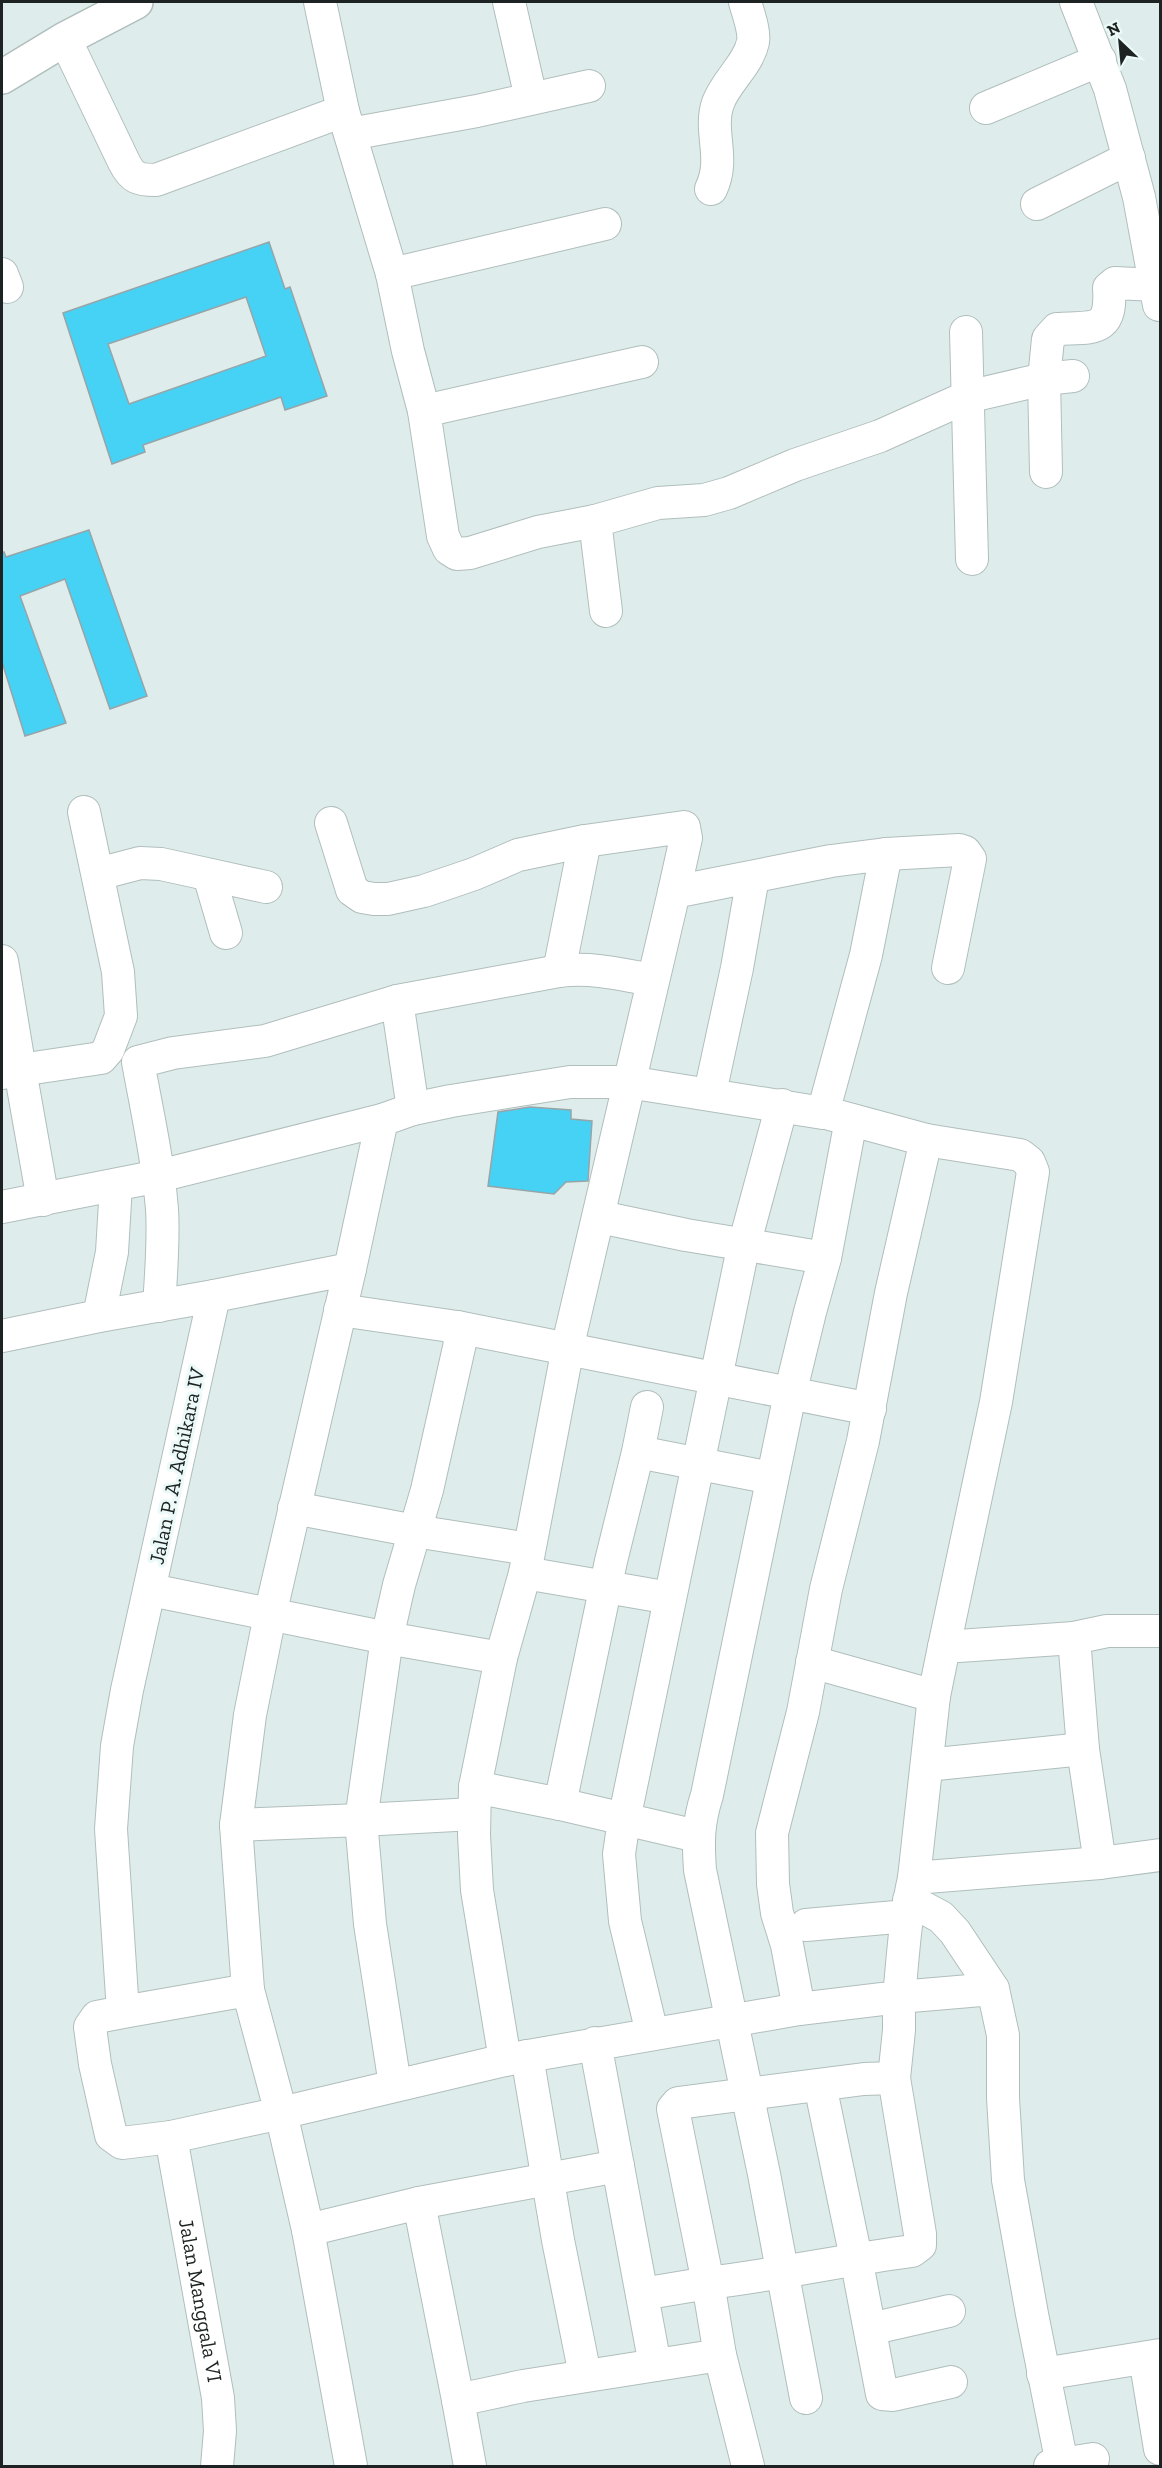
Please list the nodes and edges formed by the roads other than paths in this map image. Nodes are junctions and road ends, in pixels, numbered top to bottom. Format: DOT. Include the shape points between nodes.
graph roads {
  1 [pos="136,2"];
  2 [pos="320,2"];
  3 [pos="509,2"];
  4 [pos="745,2"];
  5 [pos="1076,2"];
  6 [pos="65,39"];
  7 [pos="1100,60"];
  8 [pos="2,77"];
  9 [pos="589,86"];
  10 [pos="531,98"];
  11 [pos="986,108"];
  12 [pos="346,123"];
  13 [pos="1129,158"];
  14 [pos="711,189"];
  15 [pos="1037,204"];
  16 [pos="605,224"];
  17 [pos="392,274"];
  18 [pos="966,332"];
  19 [pos="642,362"];
  20 [pos="1054,369"];
  21 [pos="966,398"];
  22 [pos="424,411"];
  23 [pos="1046,472"];
  24 [pos="595,521"];
  25 [pos="972,559"];
  26 [pos="606,611"];
  27 [pos="84,812"];
  28 [pos="331,823"];
  29 [pos="585,841"];
  30 [pos="886,854"];
  31 [pos="98,874"];
  32 [pos="209,876"];
  33 [pos="753,878"];
  34 [pos="266,887"];
  35 [pos="674,892"];
  36 [pos="226,933"];
  37 [pos="2,961"];
  38 [pos="948,968"];
  39 [pos="559,971"];
  40 [pos="652,980"];
  41 [pos="397,1001"];
  42 [pos="11,1072"];
  43 [pos="628,1082"];
  44 [pos="710,1094"];
  45 [pos="782,1105"];
  46 [pos="412,1109"];
  47 [pos="837,1116"];
  48 [pos="382,1120"];
  49 [pos="926,1140"];
  50 [pos="159,1193"];
  51 [pos="43,1200"];
  52 [pos="116,1203"];
  53 [pos="2,1208"];
  54 [pos="600,1216"];
  55 [pos="744,1244"];
  56 [pos="825,1258"];
  57 [pos="350,1269"];
  58 [pos="214,1296"];
  59 [pos="156,1307"];
  60 [pos="340,1310"];
  61 [pos="101,1315"];
  62 [pos="457,1327"];
  63 [pos="2,1336"];
  64 [pos="568,1349"];
  65 [pos="715,1380"];
  66 [pos="790,1394"];
  67 [pos="647,1407"];
  68 [pos="870,1409"];
  69 [pos="638,1452"];
  70 [pos="698,1463"];
  71 [pos="772,1478"];
  72 [pos="294,1508"];
  73 [pos="415,1531"];
  74 [pos="527,1561"];
  75 [pos="605,1588"];
  76 [pos="151,1590"];
  77 [pos="670,1598"];
  78 [pos="270,1616"];
  79 [pos="1161,1631"];
  80 [pos="387,1638"];
  81 [pos="1074,1638"];
  82 [pos="944,1647"];
  83 [pos="501,1658"];
  84 [pos="812,1662"];
  85 [pos="934,1696"];
  86 [pos="1083,1749"];
  87 [pos="927,1765"];
  88 [pos="475,1801"];
  89 [pos="560,1804"];
  90 [pos="361,1820"];
  91 [pos="624,1820"];
  92 [pos="236,1825"];
  93 [pos="697,1836"];
  94 [pos="1161,1855"];
  95 [pos="1100,1863"];
  96 [pos="910,1898"];
  97 [pos="806,1925"];
  98 [pos="993,1989"];
  99 [pos="248,1990"];
  100 [pos="899,1997"];
  101 [pos="799,2009"];
  102 [pos="123,2012"];
  103 [pos="733,2022"];
  104 [pos="652,2033"];
  105 [pos="595,2043"];
  106 [pos="516,2058"];
  107 [pos="894,2078"];
  108 [pos="395,2085"];
  109 [pos="820,2085"];
  110 [pos="748,2095"];
  111 [pos="281,2113"];
  112 [pos="171,2136"];
  113 [pos="618,2166"];
  114 [pos="548,2178"];
  115 [pos="420,2204"];
  116 [pos="308,2230"];
  117 [pos="856,2258"];
  118 [pos="783,2274"];
  119 [pos="708,2283"];
  120 [pos="642,2294"];
  121 [pos="949,2311"];
  122 [pos="870,2329"];
  123 [pos="720,2355"];
  124 [pos="1153,2356"];
  125 [pos="655,2365"];
  126 [pos="1043,2374"];
  127 [pos="585,2375"];
  128 [pos="951,2382"];
  129 [pos="806,2398"];
  130 [pos="458,2400"];
  131 [pos="1161,2449"];
  132 [pos="1093,2458"];
  133 [pos="1056,2465"];
  134 [pos="217,2466"];
  135 [pos="351,2466"];
  136 [pos="470,2466"];
  137 [pos="747,2466"];
  1 -- 6 [label="highway"];
  2 -- 12 [label="street"];
  3 -- 10 [label="street"];
  4 -- 14 [label="street" via="753,40 749,55 718,103 719,165"];
  5 -- 7 [label="street"];
  6 -- 8 [label="highway"];
  6 -- 12 [label="street" via="124,162 131,175 140,180 156,180"];
  7 -- 11 [label="street"];
  7 -- 13 [label="street"];
  9 -- 10 [label="street"];
  10 -- 12 [label="street" via="477,111"];
  12 -- 17 [label="street"];
  13 -- 15 [label="street"];
  13 -- 20 [label="street" via="1157,295 1115,283 1109,288 1111,308 1105,321 1092,327 1058,329 1048,339"];
  16 -- 17 [label="street"];
  17 -- 22 [label="street"];
  18 -- 21 [label="street"];
  19 -- 22 [label="street"];
  20 -- 21 [label="street"];
  20 -- 23 [label="street"];
  21 -- 24 [label="street" via="880,436 729,493 704,500 658,503"];
  21 -- 25 [label="street"];
  22 -- 24 [label="street" via="441,527 449,549 457,554 470,553 538,532"];
  24 -- 26 [label="street"];
  27 -- 31 [label="street"];
  28 -- 29 [label="street" via="352,890 374,899 424,891 518,855"];
  29 -- 35 [label="street" via="684,828 687,838"];
  29 -- 39 [label="street"];
  30 -- 33 [label="street"];
  30 -- 38 [label="street" via="959,850 970,859"];
  30 -- 47 [label="street"];
  31 -- 32 [label="street" via="140,863"];
  31 -- 42 [label="street" via="118,972 121,1016 108,1050 101,1058"];
  32 -- 34 [label="street"];
  32 -- 36 [label="street"];
  33 -- 35 [label="street"];
  33 -- 44 [label="street"];
  35 -- 40 [label="street"];
  37 -- 42 [label="street"];
  39 -- 40 [label="street" via="602,970"];
  39 -- 41 [label="street"];
  40 -- 43 [label="street"];
  41 -- 46 [label="street"];
  41 -- 50 [label="street" via="265,1041 173,1053 138,1062"];
  42 -- 51 [label="street"];
  43 -- 44 [label="street"];
  43 -- 46 [label="street" via="570,1082"];
  43 -- 54 [label="street"];
  44 -- 45 [label="street"];
  45 -- 47 [label="street"];
  45 -- 55 [label="street"];
  46 -- 48 [label="street"];
  47 -- 49 [label="street"];
  47 -- 56 [label="street"];
  48 -- 50 [label="street"];
  48 -- 57 [label="street"];
  49 -- 68 [label="street" via="891,1293"];
  49 -- 82 [label="street" via="1020,1155 1034,1172 996,1402"];
  50 -- 52 [label="street"];
  50 -- 59 [label="street" via="163,1246"];
  51 -- 52 [label="street"];
  51 -- 53 [label="street"];
  52 -- 61 [label="street"];
  54 -- 55 [label="street"];
  54 -- 64 [label="street"];
  55 -- 56 [label="street"];
  55 -- 65 [label="street"];
  56 -- 66 [label="street"];
  57 -- 58 [label="street"];
  57 -- 60 [label="street"];
  58 -- 59 [label="street"];
  58 -- 76 [label="street, Jalan P. A. Adhikara IV"];
  59 -- 61 [label="street"];
  60 -- 62 [label="street"];
  60 -- 72 [label="street"];
  61 -- 63 [label="street"];
  62 -- 64 [label="street"];
  62 -- 73 [label="street" via="460,1343"];
  64 -- 65 [label="street"];
  64 -- 74 [label="street"];
  65 -- 66 [label="street"];
  65 -- 70 [label="street"];
  66 -- 68 [label="street"];
  66 -- 71 [label="street"];
  67 -- 69 [label="street"];
  68 -- 84 [label="street"];
  69 -- 70 [label="street"];
  69 -- 75 [label="street"];
  70 -- 71 [label="street"];
  70 -- 77 [label="street"];
  71 -- 93 [label="street"];
  72 -- 73 [label="street"];
  72 -- 78 [label="street"];
  73 -- 74 [label="street"];
  73 -- 80 [label="street"];
  74 -- 75 [label="street"];
  74 -- 83 [label="street"];
  75 -- 77 [label="street"];
  75 -- 89 [label="street"];
  76 -- 78 [label="street"];
  76 -- 102 [label="street, Jalan P. A. Adhikara IV" via="117,1746 111,1829"];
  77 -- 91 [label="street"];
  78 -- 80 [label="street"];
  78 -- 92 [label="street" via="250,1715"];
  79 -- 81 [label="street" via="1107,1631"];
  80 -- 83 [label="street"];
  80 -- 90 [label="street"];
  81 -- 82 [label="street"];
  81 -- 86 [label="street"];
  82 -- 85 [label="street"];
  83 -- 88 [label="street"];
  84 -- 85 [label="street"];
  84 -- 101 [label="street" via="772,1833 777,1912 788,1945"];
  85 -- 87 [label="street"];
  86 -- 87 [label="street"];
  86 -- 95 [label="street"];
  87 -- 96 [label="street"];
  88 -- 89 [label="street"];
  88 -- 90 [label="street"];
  88 -- 106 [label="street" via="477,1890"];
  89 -- 91 [label="street"];
  90 -- 92 [label="street"];
  90 -- 108 [label="street" via="370,1924"];
  91 -- 93 [label="street"];
  91 -- 104 [label="street" via="619,1854 625,1921"];
  92 -- 99 [label="street"];
  93 -- 103 [label="street" via="700,1870"];
  94 -- 95 [label="street"];
  95 -- 96 [label="street"];
  96 -- 97 [label="street"];
  96 -- 98 [label="street" via="941,1917 955,1932"];
  96 -- 100 [label="street"];
  98 -- 100 [label="street"];
  98 -- 126 [label="street" via="1003,2035 1008,2180"];
  99 -- 102 [label="street"];
  99 -- 111 [label="street"];
  100 -- 101 [label="street"];
  100 -- 107 [label="street"];
  101 -- 103 [label="street"];
  102 -- 112 [label="street" via="97,2018 90,2027 111,2135 122,2143"];
  103 -- 104 [label="street"];
  103 -- 110 [label="street"];
  104 -- 105 [label="street"];
  105 -- 106 [label="street"];
  105 -- 113 [label="street"];
  106 -- 108 [label="street"];
  106 -- 114 [label="street"];
  107 -- 109 [label="street"];
  107 -- 117 [label="street" via="920,2245 912,2251"];
  108 -- 111 [label="street"];
  109 -- 110 [label="street"];
  109 -- 117 [label="street"];
  110 -- 118 [label="street"];
  110 -- 119 [label="street" via="678,2103 673,2109"];
  111 -- 112 [label="street"];
  111 -- 116 [label="street"];
  112 -- 134 [label="street, Jalan Manggala VI" via="218,2398"];
  113 -- 114 [label="street"];
  113 -- 120 [label="street"];
  114 -- 115 [label="street"];
  114 -- 127 [label="street"];
  115 -- 116 [label="street"];
  115 -- 130 [label="street"];
  116 -- 135 [label="street"];
  117 -- 118 [label="street"];
  117 -- 122 [label="street"];
  118 -- 119 [label="street"];
  118 -- 129 [label="street"];
  119 -- 120 [label="street"];
  119 -- 123 [label="street"];
  120 -- 125 [label="street"];
  121 -- 122 [label="street"];
  122 -- 128 [label="street" via="882,2394"];
  123 -- 125 [label="street"];
  123 -- 137 [label="street"];
  124 -- 126 [label="street"];
  124 -- 131 [label="street"];
  125 -- 127 [label="street"];
  126 -- 133 [label="street"];
  127 -- 130 [label="street"];
  130 -- 136 [label="street"];
  132 -- 133 [label="street"];
}
